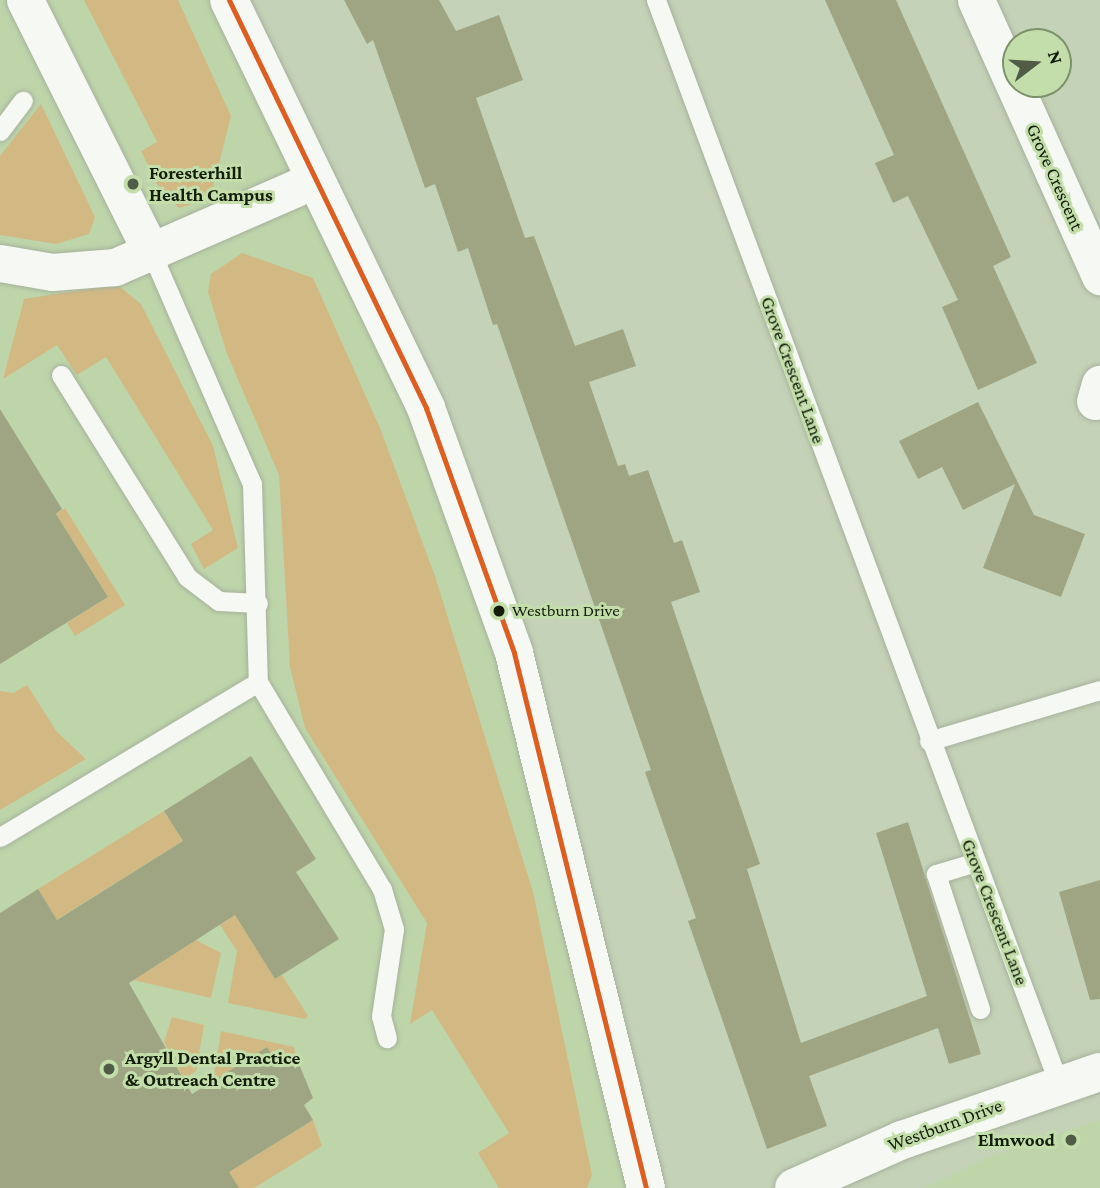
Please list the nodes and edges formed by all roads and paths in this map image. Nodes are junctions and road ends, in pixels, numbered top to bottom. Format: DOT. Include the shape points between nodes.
graph roads {
  1 [pos="25,0"];
  2 [pos="229,0"];
  3 [pos="656,0"];
  4 [pos="976,0"];
  5 [pos="23,101"];
  6 [pos="0,131"];
  7 [pos="314,180"];
  8 [pos="152,254"];
  9 [pos="0,263"];
  10 [pos="1100,276"];
  11 [pos="61,375"];
  12 [pos="258,603"];
  13 [pos="258,682"];
  14 [pos="1100,690"];
  15 [pos="929,741"];
  16 [pos="0,837"];
  17 [pos="976,862"];
  18 [pos="980,1009"];
  19 [pos="387,1038"];
  20 [pos="1100,1072"];
  21 [pos="1059,1084"];
  22 [pos="646,1188"];
  23 [pos="794,1188"];
  1 -- 8 [label="street"];
  2 -- 7 [label="street"];
  3 -- 15 [label="lane, Grove Crescent Lane"];
  4 -- 10 [label="street, Grove Crescent"];
  5 -- 6 [label="lane"];
  7 -- 8 [label="street"];
  7 -- 22 [label="street" via="426,408 514,653"];
  8 -- 9 [label="street" via="82,271"];
  8 -- 12 [label="lane" via="252,484"];
  11 -- 12 [label="lane" via="187,576 211,604"];
  12 -- 13 [label="lane"];
  13 -- 16 [label="lane"];
  13 -- 19 [label="lane" via="382,889 394,929 381,1016"];
  14 -- 15 [label="lane"];
  15 -- 17 [label="lane, Grove Crescent Lane"];
  17 -- 18 [label="lane" via="936,874"];
  17 -- 21 [label="lane, Grove Crescent Lane"];
  20 -- 21 [label="street, Westburn Drive"];
  21 -- 23 [label="street, Westburn Drive" via="902,1140"];
}
